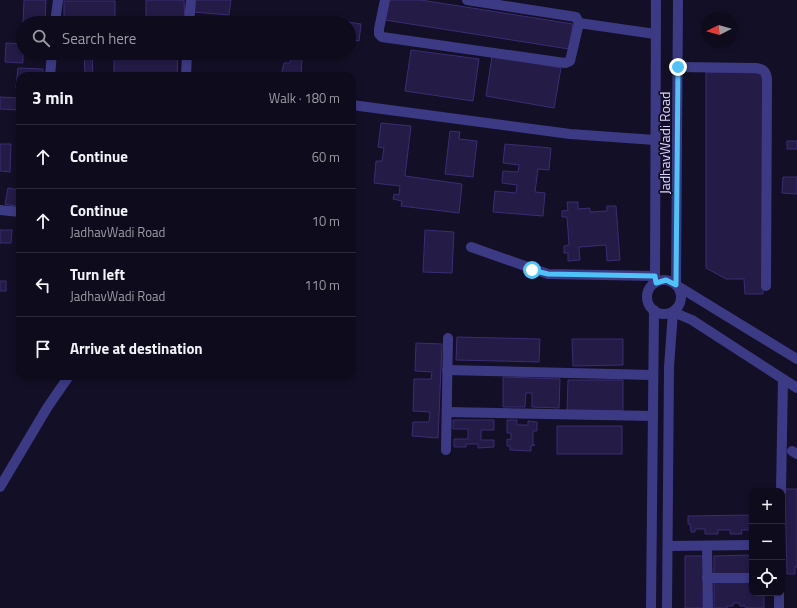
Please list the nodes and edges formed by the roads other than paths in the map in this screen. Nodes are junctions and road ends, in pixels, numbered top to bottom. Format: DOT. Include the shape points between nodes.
graph roads {
  1 [pos="58,0"];
  2 [pos="191,0"];
  3 [pos="385,0"];
  4 [pos="468,0"];
  5 [pos="656,0"];
  6 [pos="678,0"];
  7 [pos="56,16"];
  8 [pos="190,16"];
  9 [pos="579,23"];
  10 [pos="656,34"];
  11 [pos="51,60"];
  12 [pos="187,60"];
  13 [pos="678,67"];
  14 [pos="50,72"];
  15 [pos="186,72"];
  16 [pos="356,105"];
  17 [pos="655,140"];
  18 [pos="0,210"];
  19 [pos="16,212"];
  20 [pos="471,247"];
  21 [pos="655,280"];
  22 [pos="676,285"];
  23 [pos="766,286"];
  24 [pos="654,310"];
  25 [pos="673,312"];
  26 [pos="448,338"];
  27 [pos="797,359"];
  28 [pos="447,370"];
  29 [pos="653,375"];
  30 [pos="783,379"];
  31 [pos="67,380"];
  32 [pos="797,388"];
  33 [pos="447,412"];
  34 [pos="653,416"];
  35 [pos="446,450"];
  36 [pos="0,487"];
  37 [pos="781,488"];
  38 [pos="749,545"];
  39 [pos="668,546"];
  40 [pos="707,546"];
  41 [pos="708,578"];
  42 [pos="749,578"];
  43 [pos="779,596"];
  44 [pos="651,608"];
  45 [pos="668,608"];
  46 [pos="708,608"];
  47 [pos="778,608"];
  1 -- 7 [label="street"];
  2 -- 8 [label="street"];
  3 -- 9 [label="street" via="379,29 382,37 565,63 570,61 573,53"];
  4 -- 9 [label="street" via="576,17"];
  5 -- 10 [label="street, JadhavWadi Road"];
  6 -- 13 [label="street, JadhavWadi Road"];
  9 -- 10 [label="street"];
  10 -- 17 [label="street, JadhavWadi Road"];
  11 -- 14 [label="street"];
  12 -- 15 [label="street"];
  13 -- 22 [label="street, JadhavWadi Road"];
  13 -- 23 [label="street" via="762,68 766,72"];
  16 -- 17 [label="street" via="570,134"];
  17 -- 21 [label="street, JadhavWadi Road"];
  18 -- 19 [label="street"];
  20 -- 21 [label="street" via="548,274"];
  21 -- 22 [label="street" via="666,280"];
  21 -- 24 [label="street, JadhavWadi Road" via="647,296"];
  22 -- 25 [label="street, JadhavWadi Road" via="681,299"];
  22 -- 27 [label="street"];
  24 -- 25 [label="street" via="663,314"];
  24 -- 29 [label="street"];
  25 -- 30 [label="street" via="692,320"];
  25 -- 39 [label="street" via="669,367"];
  26 -- 28 [label="street"];
  28 -- 29 [label="street"];
  28 -- 33 [label="street"];
  29 -- 34 [label="street"];
  30 -- 32 [label="street"];
  30 -- 37 [label="street"];
  31 -- 36 [label="street" via="47,408"];
  33 -- 34 [label="street"];
  33 -- 35 [label="street"];
  34 -- 44 [label="street"];
  38 -- 40 [label="street"];
  39 -- 40 [label="street"];
  39 -- 45 [label="street"];
  40 -- 41 [label="street"];
  41 -- 42 [label="street"];
  41 -- 46 [label="street"];
  43 -- 47 [label="street"];
}
